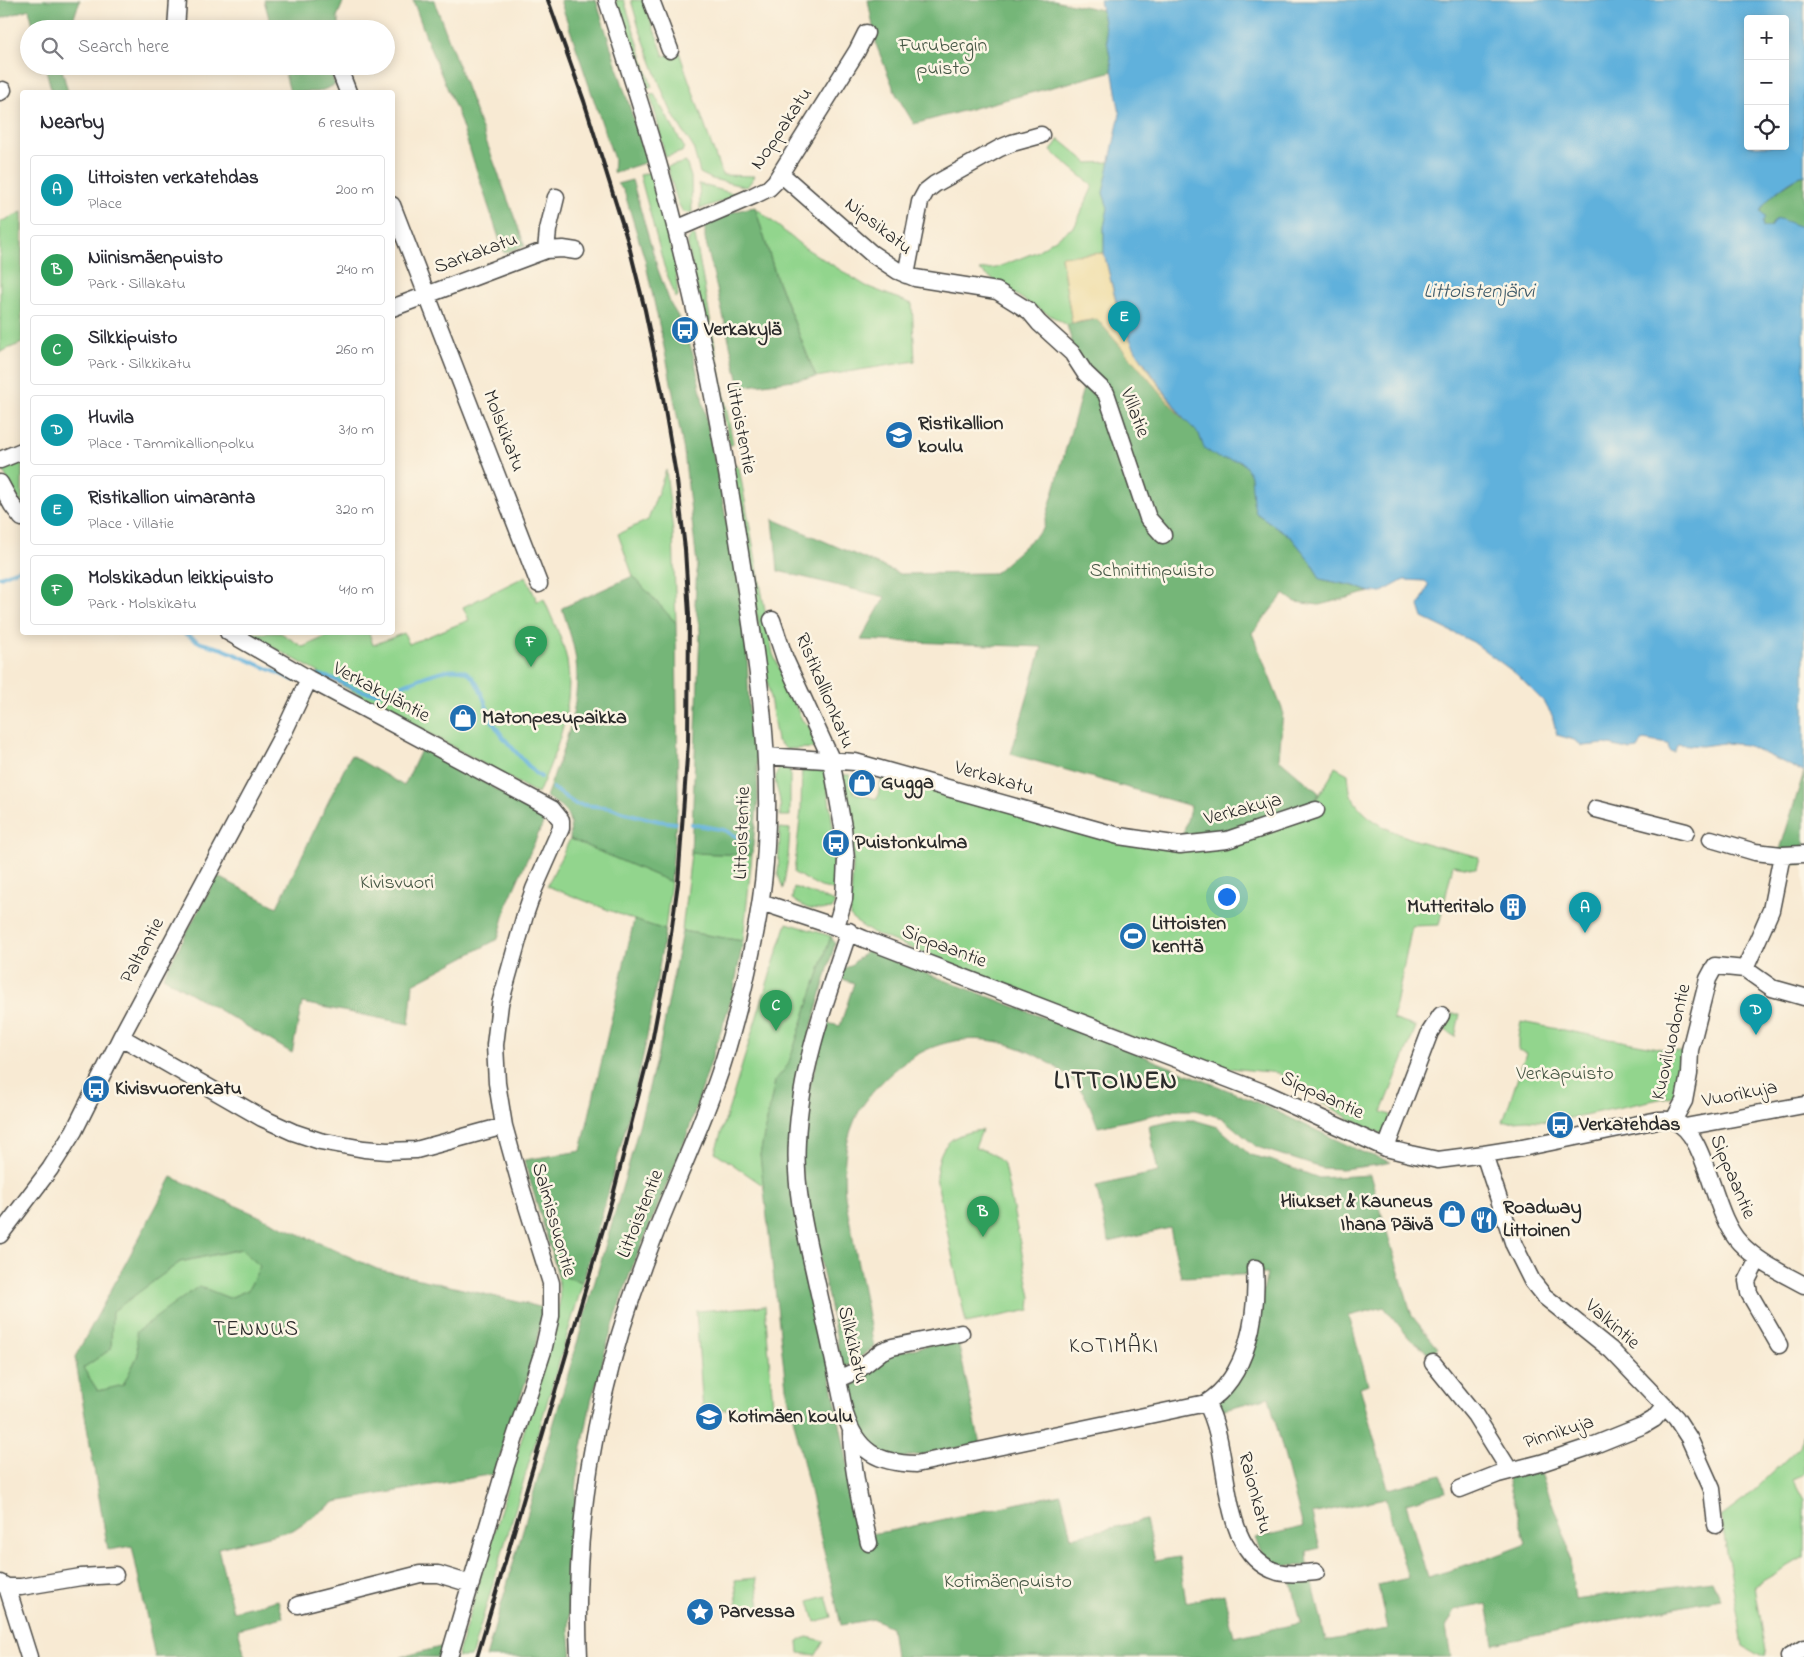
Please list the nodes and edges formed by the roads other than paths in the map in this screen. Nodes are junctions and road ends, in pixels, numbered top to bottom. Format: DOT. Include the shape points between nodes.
graph roads {
  1 [pos="178,0"];
  2 [pos="607,0"];
  3 [pos="652,0"];
  4 [pos="177,20"];
  5 [pos="866,33"];
  6 [pos="670,50"];
  7 [pos="341,75"];
  8 [pos="347,90"];
  9 [pos="1040,135"];
  10 [pos="781,174"];
  11 [pos="556,196"];
  12 [pos="395,212"];
  13 [pos="676,229"];
  14 [pos="546,250"];
  15 [pos="576,251"];
  16 [pos="906,276"];
  17 [pos="428,294"];
  18 [pos="395,307"];
  19 [pos="1039,323"];
  20 [pos="20,452"];
  21 [pos="0,460"];
  22 [pos="0,483"];
  23 [pos="20,515"];
  24 [pos="1163,535"];
  25 [pos="539,584"];
  26 [pos="772,620"];
  27 [pos="233,635"];
  28 [pos="309,679"];
  29 [pos="766,756"];
  30 [pos="831,759"];
  31 [pos="1596,809"];
  32 [pos="1316,810"];
  33 [pos="562,823"];
  34 [pos="1686,832"];
  35 [pos="1711,839"];
  36 [pos="1180,845"];
  37 [pos="1804,854"];
  38 [pos="1782,855"];
  39 [pos="761,902"];
  40 [pos="842,929"];
  41 [pos="1745,969"];
  42 [pos="1804,997"];
  43 [pos="1441,1015"];
  44 [pos="122,1037"];
  45 [pos="1804,1105"];
  46 [pos="1679,1124"];
  47 [pos="504,1126"];
  48 [pos="1386,1148"];
  49 [pos="1484,1154"];
  50 [pos="0,1235"];
  51 [pos="1758,1259"];
  52 [pos="1255,1268"];
  53 [pos="1804,1285"];
  54 [pos="961,1333"];
  55 [pos="1779,1345"];
  56 [pos="1433,1364"];
  57 [pos="838,1379"];
  58 [pos="1206,1403"];
  59 [pos="1665,1406"];
  60 [pos="851,1432"];
  61 [pos="1510,1471"];
  62 [pos="1460,1490"];
  63 [pos="1716,1525"];
  64 [pos="869,1543"];
  65 [pos="1316,1572"];
  66 [pos="116,1575"];
  67 [pos="470,1584"];
  68 [pos="3,1585"];
  69 [pos="298,1605"];
  70 [pos="1804,1648"];
  71 [pos="29,1657"];
  72 [pos="449,1657"];
  73 [pos="579,1657"];
  74 [pos="1789,1657"];
  1 -- 4 [label="street"];
  2 -- 13 [label="street, Littoistentie"];
  3 -- 6 [label="street"];
  5 -- 10 [label="street, Noppakatu"];
  7 -- 8 [label="street"];
  9 -- 16 [label="street" via="1000,148 926,191 918,208"];
  10 -- 13 [label="street, Noppakatu" via="769,188"];
  10 -- 16 [label="street, Nipsikatu" via="880,260"];
  11 -- 14 [label="street"];
  12 -- 17 [label="street, Molskikatu"];
  13 -- 29 [label="street, Littoistentie" via="726,459 757,659"];
  14 -- 15 [label="street, Sarkakatu"];
  14 -- 17 [label="street, Sarkakatu"];
  16 -- 19 [label="street, Nipsikatu" via="997,291 1029,311"];
  17 -- 18 [label="street, Sarkakatu"];
  17 -- 25 [label="street, Molskikatu"];
  19 -- 24 [label="street, Villatie" via="1072,353 1106,393 1148,518"];
  20 -- 21 [label="street"];
  22 -- 23 [label="street"];
  26 -- 30 [label="street, Ristikallionkatu" via="785,659"];
  27 -- 28 [label="street, Verkakyläntie"];
  28 -- 33 [label="street, Verkakyläntie" via="545,806 558,815"];
  28 -- 44 [label="street, Paltantie"];
  29 -- 30 [label="street, Verkakatu"];
  29 -- 39 [label="street, Littoistentie" via="768,816"];
  30 -- 36 [label="street, Verkakatu" via="855,762 1119,836"];
  30 -- 40 [label="street, Ristikallionkatu" via="846,860"];
  31 -- 34 [label="street"];
  32 -- 36 [label="street, Verkakuja" via="1226,840"];
  33 -- 47 [label="street, Salmissuontie" via="525,916 500,1004 495,1065"];
  35 -- 38 [label="street" via="1755,852"];
  37 -- 38 [label="street"];
  38 -- 41 [label="street" via="1771,910"];
  39 -- 40 [label="street, Sippaantie"];
  39 -- 73 [label="street, Littoistentie" via="742,993 720,1073 650,1246 603,1394 584,1504 578,1583"];
  40 -- 48 [label="street, Sippaantie" via="1265,1093"];
  40 -- 57 [label="street, Silkkikatu" via="802,1096 797,1142 797,1176 803,1221"];
  41 -- 42 [label="street" via="1772,988"];
  41 -- 46 [label="street, Kuoviluodontie" via="1715,966 1708,979 1690,1050 1689,1074"];
  43 -- 48 [label="street" via="1430,1032"];
  44 -- 47 [label="street" via="262,1118 320,1141 364,1149 416,1150"];
  44 -- 50 [label="street, Paltantie" via="62,1152"];
  45 -- 46 [label="street, Vuorikuja"];
  46 -- 49 [label="street, Sippaantie" via="1658,1120"];
  46 -- 51 [label="street, Sippaantie" via="1692,1135 1702,1156 1726,1224"];
  47 -- 67 [label="street, Salmissuontie" via="551,1283 552,1304 543,1351"];
  48 -- 49 [label="street, Sippaantie" via="1438,1160"];
  49 -- 59 [label="street, Valkintie" via="1514,1245 1532,1282 1544,1296 1612,1350"];
  51 -- 53 [label="street, Sippaantie"];
  51 -- 55 [label="street" via="1747,1281 1749,1293"];
  52 -- 58 [label="street, Silkkikatu" via="1252,1320 1241,1362 1221,1392"];
  54 -- 57 [label="street" via="892,1347"];
  56 -- 61 [label="street" via="1475,1416"];
  57 -- 60 [label="street, Silkkikatu"];
  58 -- 60 [label="street, Silkkikatu" via="916,1464 876,1457 862,1447"];
  58 -- 65 [label="street, Raionkatu" via="1216,1426 1232,1508 1244,1545 1260,1562 1279,1572"];
  59 -- 61 [label="street, Pinnikuja" via="1644,1425 1592,1446"];
  59 -- 63 [label="street, Valkintie" via="1689,1438 1712,1489"];
  60 -- 64 [label="street" via="857,1489"];
  61 -- 62 [label="street, Pinnikuja"];
  66 -- 68 [label="street" via="81,1577 21,1588"];
  67 -- 69 [label="street" via="438,1574 420,1574"];
  67 -- 72 [label="street, Salmissuontie"];
  68 -- 71 [label="street"];
  70 -- 74 [label="street"];
}
